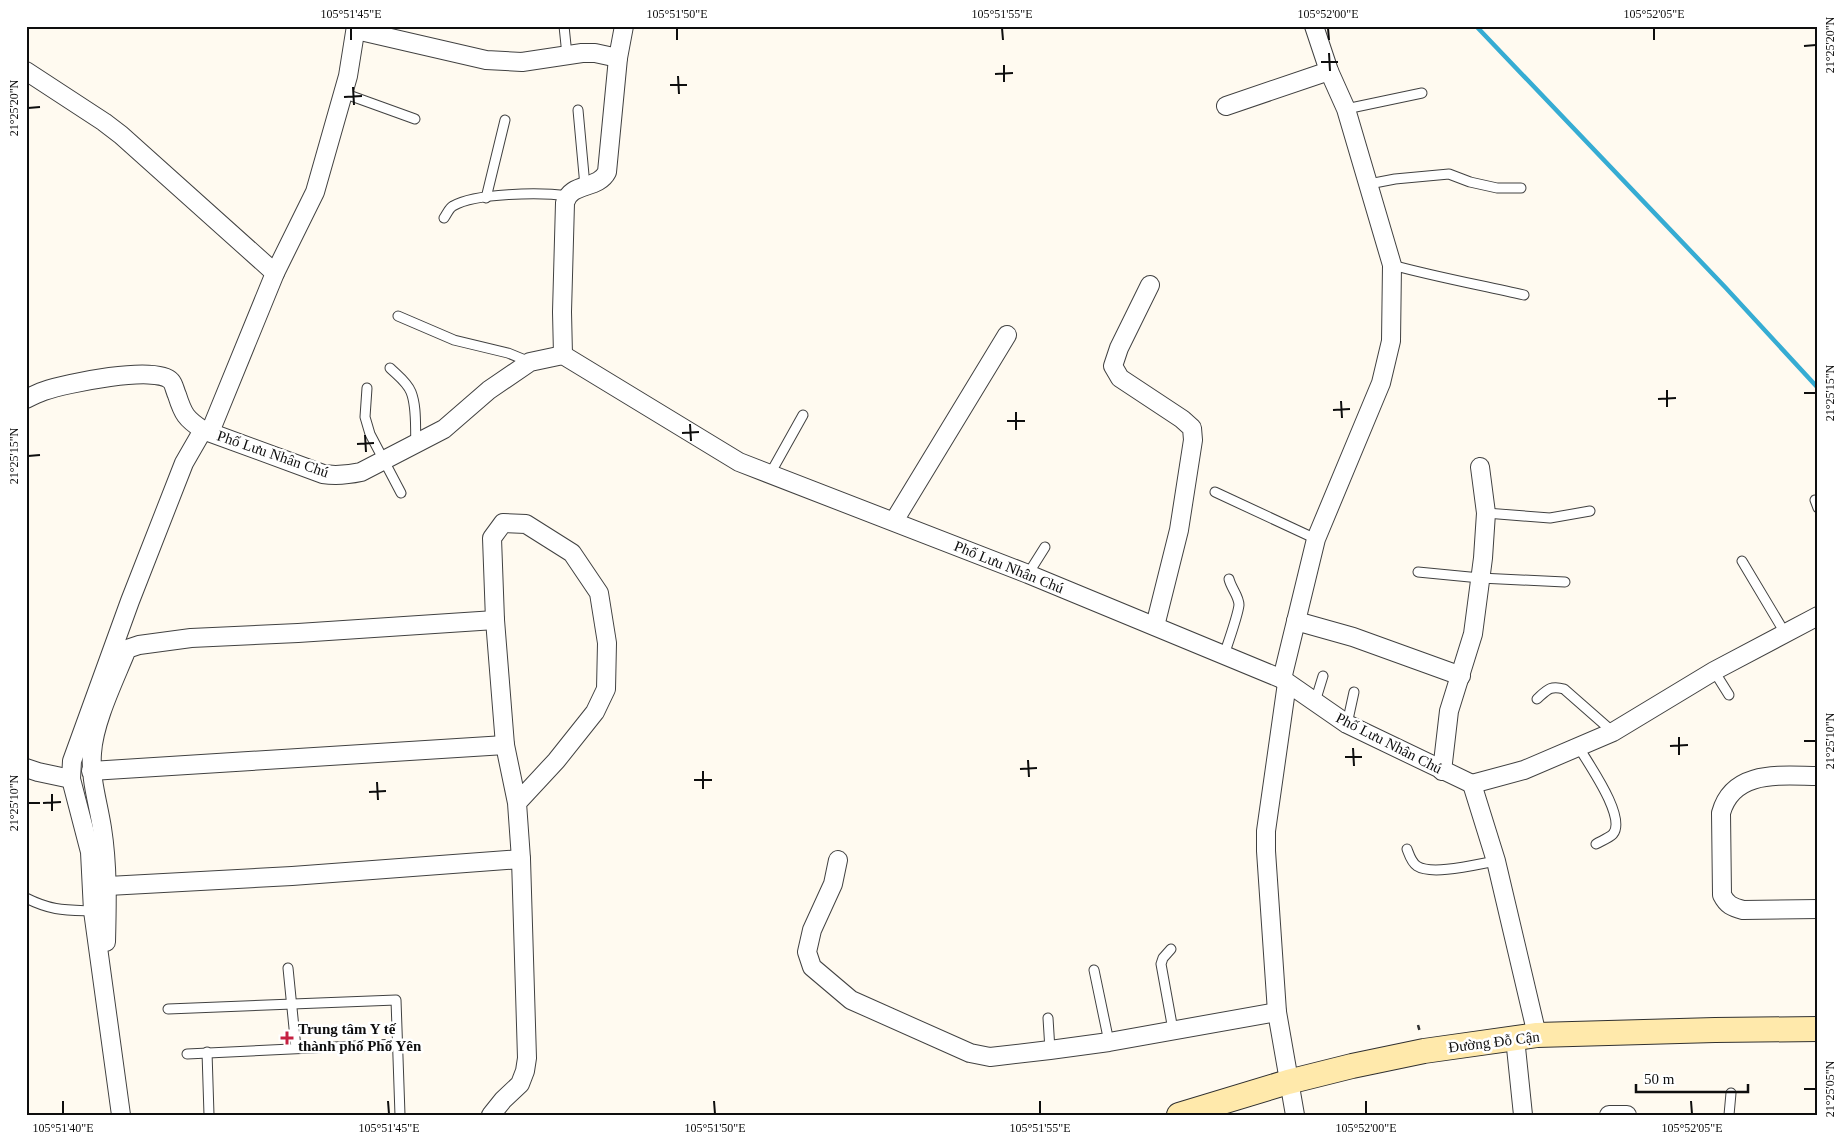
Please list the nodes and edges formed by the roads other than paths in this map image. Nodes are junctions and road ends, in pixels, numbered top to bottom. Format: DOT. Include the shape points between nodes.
graph roads {
  1 [pos="564,26"];
  2 [pos="624,26"];
  3 [pos="1314,26"];
  4 [pos="356,28"];
  5 [pos="567,55"];
  6 [pos="618,58"];
  7 [pos="26,70"];
  8 [pos="1329,71"];
  9 [pos="1422,92"];
  10 [pos="343,93"];
  11 [pos="1226,106"];
  12 [pos="1346,109"];
  13 [pos="578,110"];
  14 [pos="415,119"];
  15 [pos="505,120"];
  16 [pos="1369,184"];
  17 [pos="585,186"];
  18 [pos="1521,188"];
  19 [pos="567,196"];
  20 [pos="486,198"];
  21 [pos="444,218"];
  22 [pos="1392,265"];
  23 [pos="275,273"];
  24 [pos="1150,285"];
  25 [pos="1524,295"];
  26 [pos="398,316"];
  27 [pos="1007,335"];
  28 [pos="563,355"];
  29 [pos="530,362"];
  30 [pos="390,368"];
  31 [pos="367,388"];
  32 [pos="26,399"];
  33 [pos="803,414"];
  34 [pos="207,431"];
  35 [pos="416,443"];
  36 [pos="382,460"];
  37 [pos="1480,466"];
  38 [pos="770,474"];
  39 [pos="1215,492"];
  40 [pos="401,493"];
  41 [pos="1590,511"];
  42 [pos="1486,513"];
  43 [pos="894,521"];
  44 [pos="1316,539"];
  45 [pos="1046,547"];
  46 [pos="1742,561"];
  47 [pos="1418,572"];
  48 [pos="1028,574"];
  49 [pos="1480,578"];
  50 [pos="1229,579"];
  51 [pos="1565,582"];
  52 [pos="1818,616"];
  53 [pos="495,620"];
  54 [pos="1296,621"];
  55 [pos="1155,626"];
  56 [pos="1785,633"];
  57 [pos="1224,655"];
  58 [pos="1714,671"];
  59 [pos="1323,676"];
  60 [pos="1461,676"];
  61 [pos="1285,681"];
  62 [pos="1354,692"];
  63 [pos="1729,695"];
  64 [pos="1536,698"];
  65 [pos="1316,702"];
  66 [pos="1347,724"];
  67 [pos="1612,732"];
  68 [pos="505,744"];
  69 [pos="1578,746"];
  70 [pos="26,768"];
  71 [pos="91,771"];
  72 [pos="1442,771"];
  73 [pos="1818,776"];
  74 [pos="71,779"];
  75 [pos="1472,784"];
  76 [pos="517,803"];
  77 [pos="1596,844"];
  78 [pos="1407,849"];
  79 [pos="521,860"];
  80 [pos="838,860"];
  81 [pos="1496,861"];
  82 [pos="108,886"];
  83 [pos="26,898"];
  84 [pos="1818,909"];
  85 [pos="93,911"];
  86 [pos="1171,949"];
  87 [pos="288,968"];
  88 [pos="1094,970"];
  89 [pos="102,975"];
  90 [pos="292,1004"];
  91 [pos="168,1009"];
  92 [pos="1277,1012"];
  93 [pos="1048,1018"];
  94 [pos="1818,1029"];
  95 [pos="1173,1030"];
  96 [pos="1526,1037"];
  97 [pos="1109,1042"];
  98 [pos="397,1044"];
  99 [pos="296,1048"];
  100 [pos="1050,1050"];
  101 [pos="207,1052"];
  102 [pos="186,1054"];
  103 [pos="1288,1082"];
  104 [pos="1731,1092"];
  105 [pos="121,1115"];
  106 [pos="209,1115"];
  107 [pos="400,1115"];
  108 [pos="491,1115"];
  109 [pos="1179,1115"];
  110 [pos="1295,1115"];
  111 [pos="1523,1115"];
  112 [pos="1609,1115"];
  113 [pos="1627,1115"];
  114 [pos="1729,1115"];
  1 -- 5 [label="lane"];
  2 -- 6 [label="street"];
  3 -- 8 [label="street"];
  4 -- 5 [label="street" via="486,60 522,62"];
  4 -- 10 [label="street"];
  5 -- 6 [label="street" via="595,53"];
  6 -- 17 [label="street" via="607,172 599,181"];
  7 -- 23 [label="street" via="121,135"];
  8 -- 11 [label="street"];
  8 -- 12 [label="street"];
  9 -- 12 [label="lane"];
  10 -- 14 [label="lane"];
  10 -- 23 [label="street" via="315,192"];
  12 -- 16 [label="street"];
  13 -- 17 [label="lane"];
  15 -- 20 [label="lane"];
  16 -- 18 [label="lane" via="1449,174 1497,188"];
  16 -- 22 [label="street"];
  17 -- 19 [label="street"];
  19 -- 20 [label="lane" via="534,193"];
  19 -- 28 [label="street"];
  20 -- 21 [label="lane" via="471,199 452,207"];
  22 -- 25 [label="lane"];
  22 -- 44 [label="street" via="1391,341 1382,383"];
  23 -- 34 [label="street"];
  24 -- 55 [label="street" via="1119,348 1114,366 1120,378 1192,428 1194,440 1177,539"];
  26 -- 29 [label="lane" via="454,340 508,353"];
  27 -- 43 [label="street"];
  28 -- 29 [label="street, Phố Lưu Nhân Chú"];
  28 -- 38 [label="street, Phố Lưu Nhân Chú" via="739,462"];
  29 -- 35 [label="street, Phố Lưu Nhân Chú" via="489,390 452,424"];
  30 -- 35 [label="lane" via="411,392"];
  31 -- 36 [label="lane" via="365,416"];
  32 -- 34 [label="street" via="78,383 124,375 154,374 171,380 189,421"];
  33 -- 38 [label="lane"];
  34 -- 36 [label="street, Phố Lưu Nhân Chú" via="322,474 335,476 361,472"];
  34 -- 74 [label="street" via="184,463 130,601 72,761"];
  35 -- 36 [label="street, Phố Lưu Nhân Chú"];
  36 -- 40 [label="lane"];
  37 -- 42 [label="street"];
  38 -- 43 [label="street, Phố Lưu Nhân Chú"];
  39 -- 44 [label="lane"];
  41 -- 42 [label="lane" via="1550,518"];
  42 -- 49 [label="street"];
  43 -- 48 [label="street, Phố Lưu Nhân Chú"];
  44 -- 54 [label="street"];
  45 -- 48 [label="lane"];
  46 -- 56 [label="lane"];
  47 -- 49 [label="lane"];
  48 -- 55 [label="street, Phố Lưu Nhân Chú"];
  49 -- 51 [label="lane"];
  49 -- 60 [label="street" via="1473,634"];
  50 -- 57 [label="lane" via="1239,604"];
  52 -- 56 [label="street"];
  53 -- 68 [label="street"];
  53 -- 71 [label="street" via="191,638 127,648 98,725"];
  53 -- 76 [label="street" via="492,538 502,523 526,524 572,553 599,593 607,642 606,689 595,712"];
  54 -- 60 [label="street" via="1353,637"];
  54 -- 61 [label="street"];
  55 -- 57 [label="street, Phố Lưu Nhân Chú"];
  56 -- 58 [label="street"];
  57 -- 61 [label="street, Phố Lưu Nhân Chú"];
  58 -- 63 [label="lane"];
  58 -- 67 [label="street"];
  59 -- 65 [label="lane"];
  60 -- 72 [label="street" via="1449,711"];
  61 -- 65 [label="street, Phố Lưu Nhân Chú"];
  61 -- 92 [label="street" via="1266,831"];
  62 -- 66 [label="lane"];
  64 -- 67 [label="lane" via="1549,688 1564,689"];
  65 -- 66 [label="street, Phố Lưu Nhân Chú"];
  66 -- 72 [label="street, Phố Lưu Nhân Chú"];
  67 -- 69 [label="street"];
  68 -- 71 [label="street"];
  68 -- 76 [label="street"];
  69 -- 75 [label="street" via="1524,770"];
  69 -- 77 [label="lane" via="1615,814 1613,833"];
  70 -- 74 [label="street"];
  71 -- 82 [label="street" via="102,828"];
  72 -- 75 [label="street, Phố Lưu Nhân Chú"];
  73 -- 84 [label="street" via="1751,779 1724,801 1721,813 1722,895 1725,903 1743,910"];
  74 -- 85 [label="street" via="90,852"];
  75 -- 81 [label="street"];
  76 -- 79 [label="street"];
  78 -- 81 [label="lane" via="1417,866 1431,870"];
  79 -- 82 [label="street"];
  79 -- 108 [label="street" via="527,1058 520,1084"];
  80 -- 100 [label="street" via="833,884 812,930 807,952 812,967 851,1000 970,1053 990,1056"];
  81 -- 96 [label="street"];
  82 -- 89 [label="street"];
  83 -- 85 [label="lane" via="42,906"];
  85 -- 89 [label="street"];
  86 -- 95 [label="lane" via="1161,964"];
  87 -- 90 [label="lane"];
  88 -- 97 [label="lane"];
  89 -- 105 [label="street"];
  90 -- 91 [label="lane"];
  90 -- 98 [label="lane" via="396,1000"];
  90 -- 99 [label="lane"];
  92 -- 95 [label="street"];
  92 -- 103 [label="street"];
  93 -- 100 [label="lane"];
  94 -- 96 [label="main road, Đường Đỗ Cận"];
  95 -- 97 [label="street"];
  96 -- 103 [label="main road, Đường Đỗ Cận" via="1424,1051"];
  96 -- 111 [label="street"];
  97 -- 100 [label="street"];
  98 -- 99 [label="lane"];
  98 -- 107 [label="lane"];
  99 -- 101 [label="lane"];
  101 -- 102 [label="lane"];
  101 -- 106 [label="lane"];
  103 -- 109 [label="main road, Đường Đỗ Cận"];
  103 -- 110 [label="street"];
  104 -- 114 [label="lane"];
  112 -- 113 [label="street"];
}
